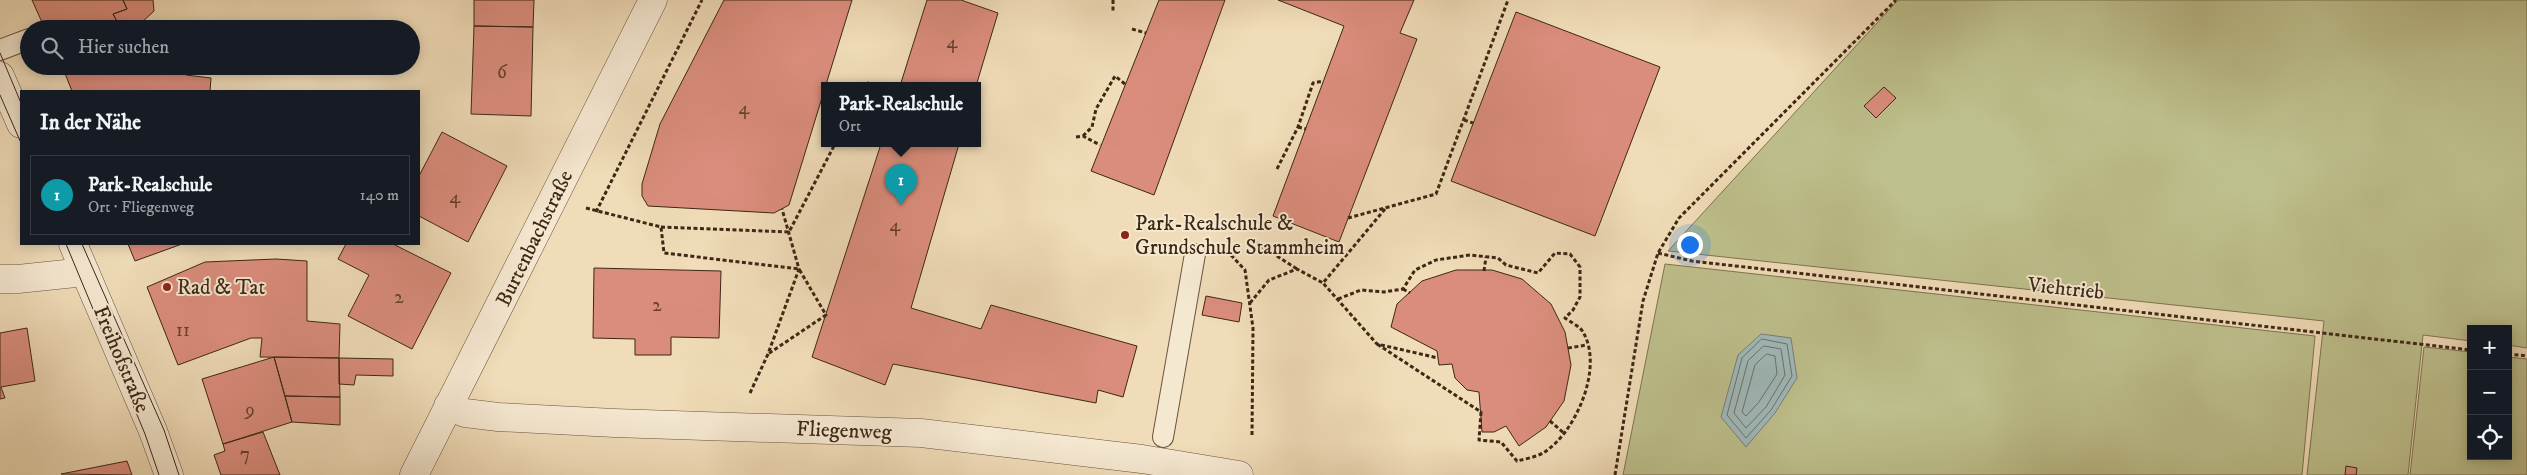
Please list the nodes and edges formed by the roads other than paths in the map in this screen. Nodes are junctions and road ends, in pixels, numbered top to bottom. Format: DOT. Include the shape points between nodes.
graph roads {
  1 [pos="653,0"];
  2 [pos="20,42"];
  3 [pos="0,50"];
  4 [pos="0,76"];
  5 [pos="20,122"];
  6 [pos="73,245"];
  7 [pos="1195,254"];
  8 [pos="85,272"];
  9 [pos="0,279"];
  10 [pos="448,406"];
  11 [pos="1163,437"];
  12 [pos="169,475"];
  13 [pos="414,475"];
  14 [pos="1239,475"];
  1 -- 10 [label="street, Burtenbachstraße"];
  2 -- 3 [label="lane"];
  4 -- 5 [label="street"];
  6 -- 8 [label="street, Freihofstraße"];
  7 -- 11 [label="lane"];
  8 -- 9 [label="street"];
  8 -- 12 [label="street, Freihofstraße"];
  10 -- 13 [label="street, Burtenbachstraße"];
  10 -- 14 [label="street, Fliegenweg" via="465,413 614,423 922,433 1142,459"];
}
